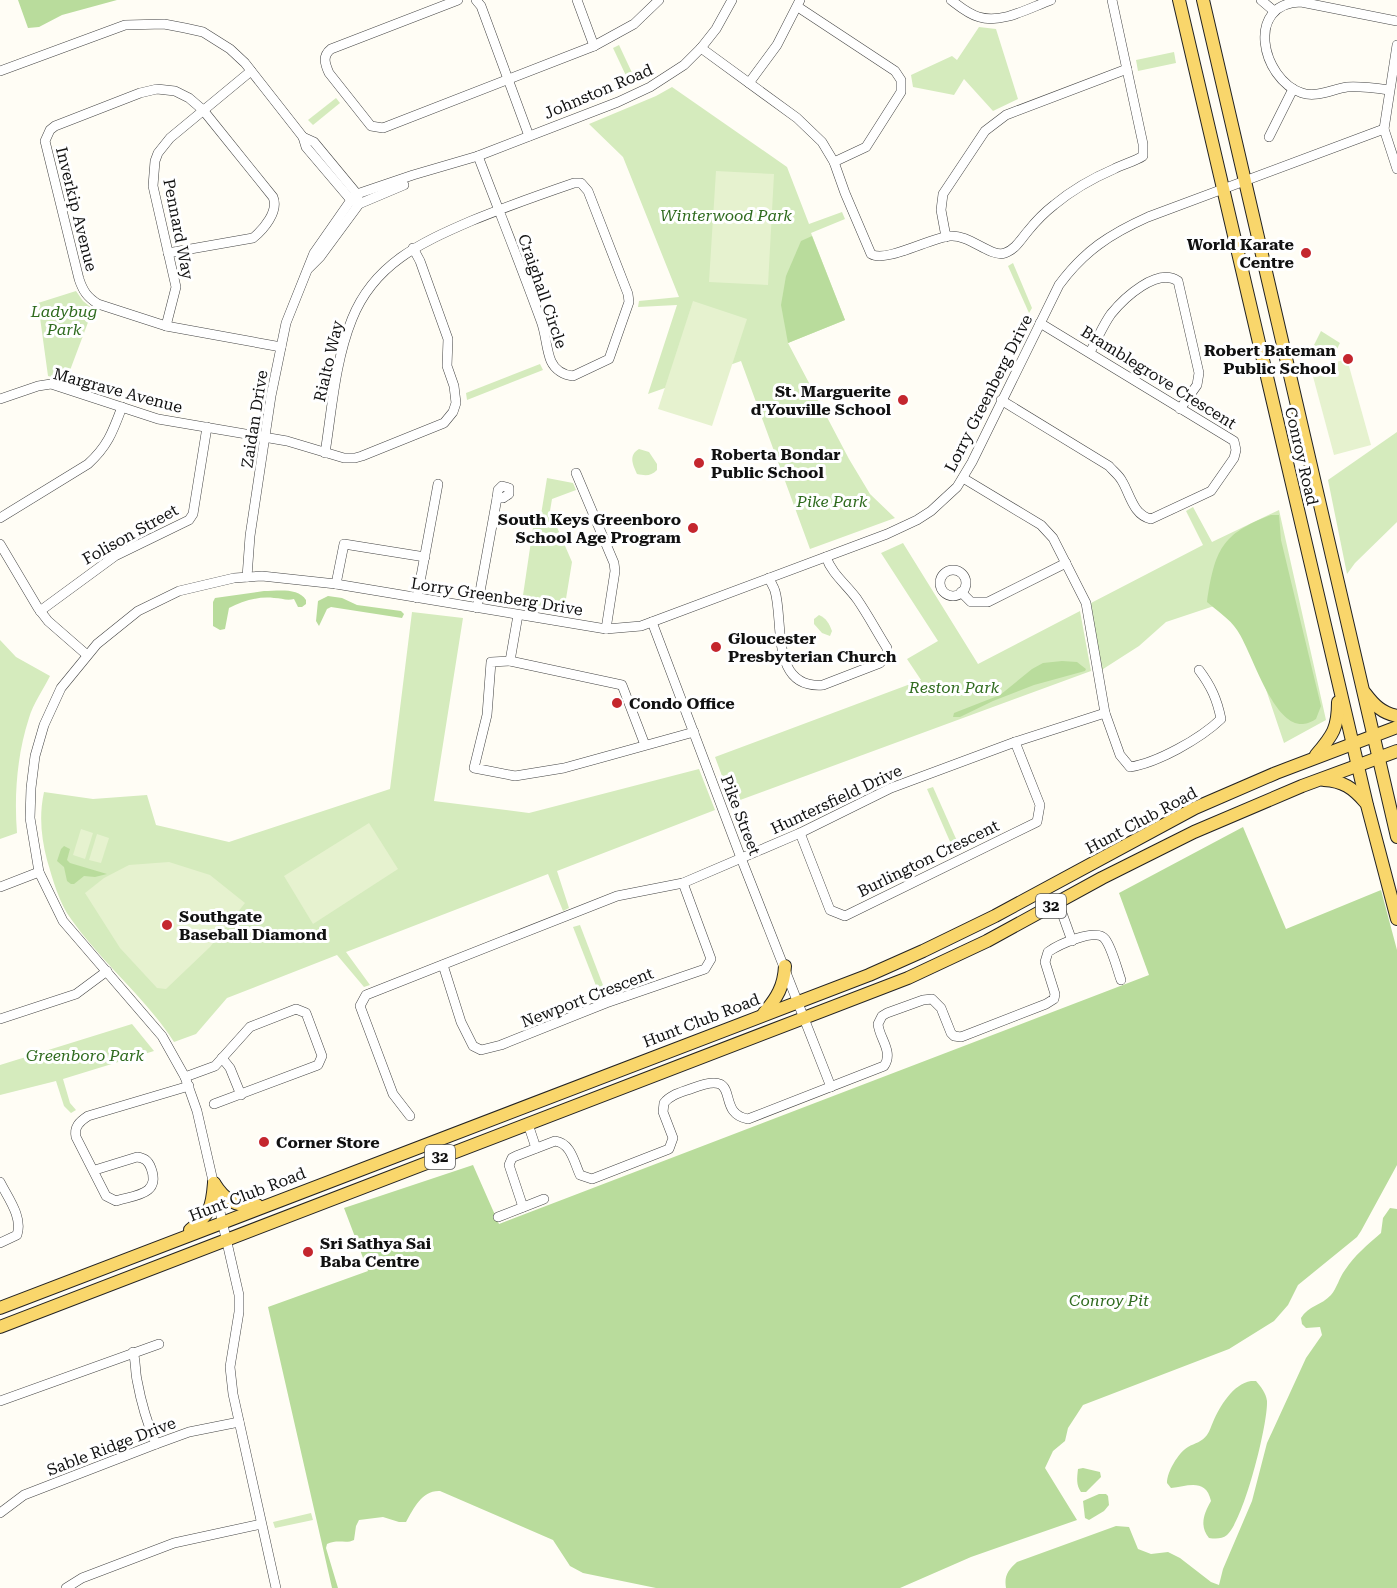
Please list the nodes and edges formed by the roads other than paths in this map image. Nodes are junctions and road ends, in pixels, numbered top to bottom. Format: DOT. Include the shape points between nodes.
graph roads {
  1 [pos="458,0"];
  2 [pos="476,0"];
  3 [pos="577,0"];
  4 [pos="659,0"];
  5 [pos="732,0"];
  6 [pos="951,0"];
  7 [pos="1051,0"];
  8 [pos="1112,0"];
  9 [pos="1179,0"];
  10 [pos="1203,0"];
  11 [pos="1262,0"];
  12 [pos="799,3"];
  13 [pos="1274,11"];
  14 [pos="1397,21"];
  15 [pos="594,46"];
  16 [pos="701,48"];
  17 [pos="1396,52"];
  18 [pos="1127,69"];
  19 [pos="0,71"];
  20 [pos="251,71"];
  21 [pos="508,80"];
  22 [pos="749,83"];
  23 [pos="1293,89"];
  24 [pos="1389,90"];
  25 [pos="203,110"];
  26 [pos="1384,129"];
  27 [pos="529,136"];
  28 [pos="1269,137"];
  29 [pos="478,156"];
  30 [pos="834,162"];
  31 [pos="1397,169"];
  32 [pos="1245,182"];
  33 [pos="1223,190"];
  34 [pos="355,199"];
  35 [pos="498,210"];
  36 [pos="945,237"];
  37 [pos="413,248"];
  38 [pos="168,253"];
  39 [pos="1040,323"];
  40 [pos="166,326"];
  41 [pos="281,347"];
  42 [pos="1090,352"];
  43 [pos="0,399"];
  44 [pos="1001,400"];
  45 [pos="122,407"];
  46 [pos="1180,409"];
  47 [pos="207,427"];
  48 [pos="266,437"];
  49 [pos="325,453"];
  50 [pos="576,473"];
  51 [pos="963,478"];
  52 [pos="438,484"];
  53 [pos="497,498"];
  54 [pos="0,518"];
  55 [pos="0,544"];
  56 [pos="425,557"];
  57 [pos="826,557"];
  58 [pos="1066,563"];
  59 [pos="248,577"];
  60 [pos="770,578"];
  61 [pos="336,584"];
  62 [pos="961,592"];
  63 [pos="417,598"];
  64 [pos="477,608"];
  65 [pos="40,611"];
  66 [pos="518,615"];
  67 [pos="652,622"];
  68 [pos="606,629"];
  69 [pos="87,655"];
  70 [pos="510,661"];
  71 [pos="1198,670"];
  72 [pos="1339,686"];
  73 [pos="1362,690"];
  74 [pos="1105,713"];
  75 [pos="1397,717"];
  76 [pos="1397,727"];
  77 [pos="694,732"];
  78 [pos="1373,735"];
  79 [pos="1016,742"];
  80 [pos="1352,743"];
  81 [pos="645,745"];
  82 [pos="1397,751"];
  83 [pos="1313,758"];
  84 [pos="1379,758"];
  85 [pos="1358,765"];
  86 [pos="1320,779"];
  87 [pos="1367,806"];
  88 [pos="800,833"];
  89 [pos="1397,837"];
  90 [pos="741,858"];
  91 [pos="39,872"];
  92 [pos="683,883"];
  93 [pos="0,886"];
  94 [pos="1058,902"];
  95 [pos="1397,920"];
  96 [pos="1072,941"];
  97 [pos="443,965"];
  98 [pos="785,966"];
  99 [pos="107,971"];
  100 [pos="1121,980"];
  101 [pos="799,1001"];
  102 [pos="764,1013"];
  103 [pos="804,1017"];
  104 [pos="0,1019"];
  105 [pos="222,1058"];
  106 [pos="187,1082"];
  107 [pos="831,1087"];
  108 [pos="241,1095"];
  109 [pos="214,1104"];
  110 [pos="410,1116"];
  111 [pos="528,1124"];
  112 [pos="536,1148"];
  113 [pos="95,1170"];
  114 [pos="0,1182"];
  115 [pos="214,1183"];
  116 [pos="544,1199"];
  117 [pos="268,1204"];
  118 [pos="523,1207"];
  119 [pos="498,1217"];
  120 [pos="222,1222"];
  121 [pos="177,1239"];
  122 [pos="226,1240"];
  123 [pos="0,1243"];
  124 [pos="0,1308"];
  125 [pos="0,1328"];
  126 [pos="159,1344"];
  127 [pos="133,1352"];
  128 [pos="0,1401"];
  129 [pos="239,1422"];
  130 [pos="156,1444"];
  131 [pos="0,1514"];
  132 [pos="261,1524"];
  133 [pos="66,1588"];
  134 [pos="276,1588"];
  1 -- 21 [label="street" via="331,49 325,59 329,73 367,123 377,128"];
  2 -- 21 [label="street"];
  3 -- 15 [label="street"];
  4 -- 15 [label="street" via="634,24"];
  5 -- 16 [label="street, Johnston Road"];
  6 -- 7 [label="street" via="970,13 993,18"];
  8 -- 18 [label="street"];
  9 -- 33 [label="main road, Conroy Road"];
  10 -- 32 [label="main road, Conroy Road"];
  11 -- 13 [label="street"];
  12 -- 22 [label="street" via="777,45"];
  12 -- 30 [label="street" via="895,71 901,80 901,92 866,147"];
  13 -- 14 [label="street" via="1289,3 1302,2"];
  13 -- 23 [label="street" via="1265,34 1268,56 1274,71"];
  15 -- 21 [label="street"];
  16 -- 22 [label="street"];
  16 -- 27 [label="street, Johnston Road" via="684,65 650,87"];
  17 -- 24 [label="street"];
  18 -- 36 [label="street" via="1006,115 984,131 943,194"];
  18 -- 36 [label="street" via="1143,156 1066,196 1004,254 995,254 961,236"];
  19 -- 20 [label="street" via="125,25 145,23 204,32 230,49"];
  20 -- 25 [label="street, Pennard Way"];
  20 -- 34 [label="street" via="303,137 306,147"];
  21 -- 27 [label="street"];
  22 -- 30 [label="street" via="809,128"];
  23 -- 24 [label="street" via="1309,94 1348,87"];
  23 -- 28 [label="street"];
  24 -- 26 [label="street"];
  25 -- 38 [label="street, Pennard Way" via="163,144 155,161 153,186"];
  25 -- 38 [label="street, Inverkip Avenue" via="276,204 253,238"];
  25 -- 40 [label="street, Inverkip Avenue" via="184,94 166,89 147,91 55,126 45,141 84,292 98,304"];
  26 -- 31 [label="street"];
  26 -- 32 [label="street, Lorry Greenberg Drive"];
  27 -- 29 [label="street, Johnston Road"];
  29 -- 34 [label="street, Johnston Road"];
  29 -- 35 [label="street, Craighall Circle"];
  30 -- 36 [label="street" via="868,250 875,256 885,257"];
  32 -- 33 [label="street, Lorry Greenberg Drive"];
  32 -- 73 [label="main road, Conroy Road"];
  33 -- 39 [label="street, Lorry Greenberg Drive" via="1119,230 1094,246 1059,285"];
  33 -- 72 [label="main road, Conroy Road"];
  34 -- 41 [label="street, Zaidan Drive" via="314,253 291,306"];
  35 -- 35 [label="street, Craighall Circle" via="542,324 552,363 566,376 605,363 629,302 588,191 581,183 574,183"];
  35 -- 37 [label="street, Rialto Way"];
  37 -- 49 [label="street, Rialto Way" via="379,276 353,318 342,354"];
  37 -- 49 [label="street, Margrave Avenue" via="448,339 447,366 456,396 453,412 444,423 355,458"];
  38 -- 40 [label="street, Pennard Way" via="176,286"];
  39 -- 42 [label="street, Bramblegrove Crescent"];
  39 -- 44 [label="street, Lorry Greenberg Drive"];
  40 -- 41 [label="street, Inverkip Avenue"];
  41 -- 48 [label="street, Zaidan Drive"];
  42 -- 46 [label="street, Bramblegrove Crescent"];
  42 -- 46 [label="street" via="1110,315 1135,290 1162,276 1172,277 1178,281 1199,373 1197,385"];
  43 -- 45 [label="street, Margrave Avenue" via="51,384"];
  44 -- 46 [label="street, Bramblegrove Crescent" via="1109,466 1121,478 1137,511 1151,519 1211,491 1234,458 1234,441"];
  44 -- 51 [label="street, Lorry Greenberg Drive"];
  45 -- 47 [label="street, Margrave Avenue" via="158,419"];
  45 -- 54 [label="street" via="99,455"];
  47 -- 48 [label="street, Margrave Avenue"];
  47 -- 65 [label="street, Folison Street" via="189,520 115,556"];
  48 -- 49 [label="street, Margrave Avenue"];
  48 -- 59 [label="street, Zaidan Drive" via="250,536"];
  50 -- 68 [label="street" via="614,563"];
  51 -- 57 [label="street, Lorry Greenberg Drive" via="917,520"];
  51 -- 58 [label="street" via="1041,525"];
  52 -- 56 [label="street"];
  53 -- 64 [label="street"];
  55 -- 65 [label="street"];
  56 -- 61 [label="street" via="344,544"];
  56 -- 63 [label="street"];
  57 -- 60 [label="street, Lorry Greenberg Drive"];
  57 -- 60 [label="street" via="887,648 880,663 823,685 814,686 796,678 783,653"];
  58 -- 62 [label="street" via="988,602 971,602"];
  58 -- 74 [label="street" via="1087,609"];
  59 -- 61 [label="street, Lorry Greenberg Drive"];
  59 -- 69 [label="street, Lorry Greenberg Drive" via="187,589 138,611"];
  60 -- 67 [label="street, Lorry Greenberg Drive"];
  61 -- 63 [label="street, Lorry Greenberg Drive"];
  63 -- 64 [label="street, Lorry Greenberg Drive"];
  64 -- 66 [label="street, Lorry Greenberg Drive"];
  65 -- 69 [label="street"];
  66 -- 68 [label="street, Lorry Greenberg Drive"];
  66 -- 70 [label="street"];
  67 -- 68 [label="street, Lorry Greenberg Drive"];
  67 -- 77 [label="street, Pike Street"];
  69 -- 91 [label="street, Lorry Greenberg Drive" via="52,705 35,756 30,814"];
  70 -- 81 [label="street" via="622,685"];
  70 -- 81 [label="street" via="490,662 487,715 474,768 515,776 564,768"];
  71 -- 74 [label="street" via="1210,684 1221,719 1209,731 1146,764 1130,767 1119,755"];
  72 -- 80 [label="main road, Conroy Road"];
  72 -- 83 [label="main road" via="1336,728"];
  73 -- 75 [label="main road" via="1377,708"];
  73 -- 78 [label="main road, Conroy Road"];
  74 -- 79 [label="street, Huntersfield Drive"];
  76 -- 78 [label="main road, Hunt Club Road / 32"];
  77 -- 81 [label="street"];
  77 -- 90 [label="street, Pike Street"];
  78 -- 80 [label="main road, Hunt Club Road / 32"];
  78 -- 84 [label="main road, Conroy Road"];
  79 -- 88 [label="street, Huntersfield Drive" via="891,788"];
  79 -- 88 [label="street, Burlington Crescent" via="1040,805 1037,822 845,916 830,910"];
  80 -- 83 [label="main road, Hunt Club Road / 32"];
  80 -- 85 [label="main road, Conroy Road"];
  82 -- 84 [label="main road, Hunt Club Road / 32"];
  83 -- 101 [label="main road, Hunt Club Road / 32" via="1195,808 930,948"];
  84 -- 85 [label="main road, Hunt Club Road / 32"];
  84 -- 89 [label="main road, Conroy Road"];
  85 -- 86 [label="main road, Hunt Club Road / 32"];
  85 -- 87 [label="main road, Conroy Road"];
  86 -- 87 [label="main road" via="1345,784"];
  86 -- 94 [label="main road, Hunt Club Road / 32" via="1194,832"];
  87 -- 95 [label="main road, Conroy Road"];
  88 -- 90 [label="street, Huntersfield Drive"];
  90 -- 92 [label="street, Huntersfield Drive"];
  90 -- 98 [label="street, Pike Street"];
  91 -- 93 [label="street"];
  91 -- 99 [label="street, Lorry Greenberg Drive" via="63,921"];
  92 -- 97 [label="street, Huntersfield Drive" via="617,896"];
  92 -- 97 [label="street, Newport Crescent" via="711,959 705,969 501,1045 481,1050 473,1046"];
  94 -- 96 [label="street"];
  94 -- 103 [label="main road, Hunt Club Road / 32" via="908,978"];
  96 -- 100 [label="street" via="1094,934 1103,937"];
  96 -- 107 [label="street" via="1052,949 1046,956 1055,990 1054,999 1046,1005 961,1037 951,1033 941,1008 932,999 923,999 887,1013 878,1024 888,1053 887,1062 879,1069"];
  97 -- 110 [label="street, Huntersfield Drive" via="366,995 360,1006 393,1094"];
  98 -- 101 [label="street, Pike Street"];
  98 -- 102 [label="main road" via="779,993"];
  99 -- 104 [label="street" via="76,994"];
  99 -- 106 [label="street, Lorry Greenberg Drive" via="162,1036"];
  101 -- 102 [label="main road, Hunt Club Road / 32"];
  101 -- 103 [label="street, Pike Street"];
  102 -- 117 [label="main road, Hunt Club Road / 32"];
  103 -- 107 [label="street, Pike Street"];
  103 -- 111 [label="main road, Hunt Club Road / 32"];
  105 -- 106 [label="street"];
  105 -- 108 [label="street"];
  105 -- 108 [label="street" via="250,1027 296,1010 306,1013 322,1056 318,1065"];
  106 -- 113 [label="street" via="83,1119 75,1131 76,1137"];
  106 -- 115 [label="street, Lorry Greenberg Drive"];
  107 -- 112 [label="street" via="748,1119 732,1111 723,1086 716,1081 669,1097 663,1112 673,1138 669,1149 592,1179 579,1175 568,1147 562,1142"];
  108 -- 109 [label="street"];
  111 -- 112 [label="street"];
  111 -- 122 [label="main road, Hunt Club Road / 32"];
  112 -- 118 [label="street" via="509,1162"];
  113 -- 113 [label="street" via="141,1157 148,1162 154,1183 146,1192 116,1201 106,1196"];
  114 -- 123 [label="street" via="19,1220 19,1228 17,1235"];
  115 -- 117 [label="main road" via="235,1204"];
  115 -- 120 [label="street, Lorry Greenberg Drive"];
  115 -- 121 [label="main road" via="207,1215"];
  116 -- 118 [label="street"];
  117 -- 120 [label="main road, Hunt Club Road / 32"];
  118 -- 119 [label="street"];
  120 -- 121 [label="main road, Hunt Club Road / 32"];
  120 -- 122 [label="street, Lorry Greenberg Drive"];
  121 -- 124 [label="main road, Hunt Club Road / 32"];
  122 -- 125 [label="main road, Hunt Club Road / 32"];
  122 -- 129 [label="street" via="239,1294 230,1367"];
  126 -- 127 [label="street"];
  127 -- 128 [label="street"];
  127 -- 130 [label="street" via="144,1413"];
  129 -- 130 [label="street, Sable Ridge Drive" via="189,1432"];
  129 -- 132 [label="street"];
  130 -- 131 [label="street, Sable Ridge Drive" via="24,1495"];
  132 -- 133 [label="street" via="174,1543 82,1578"];
  132 -- 134 [label="street"];
}
